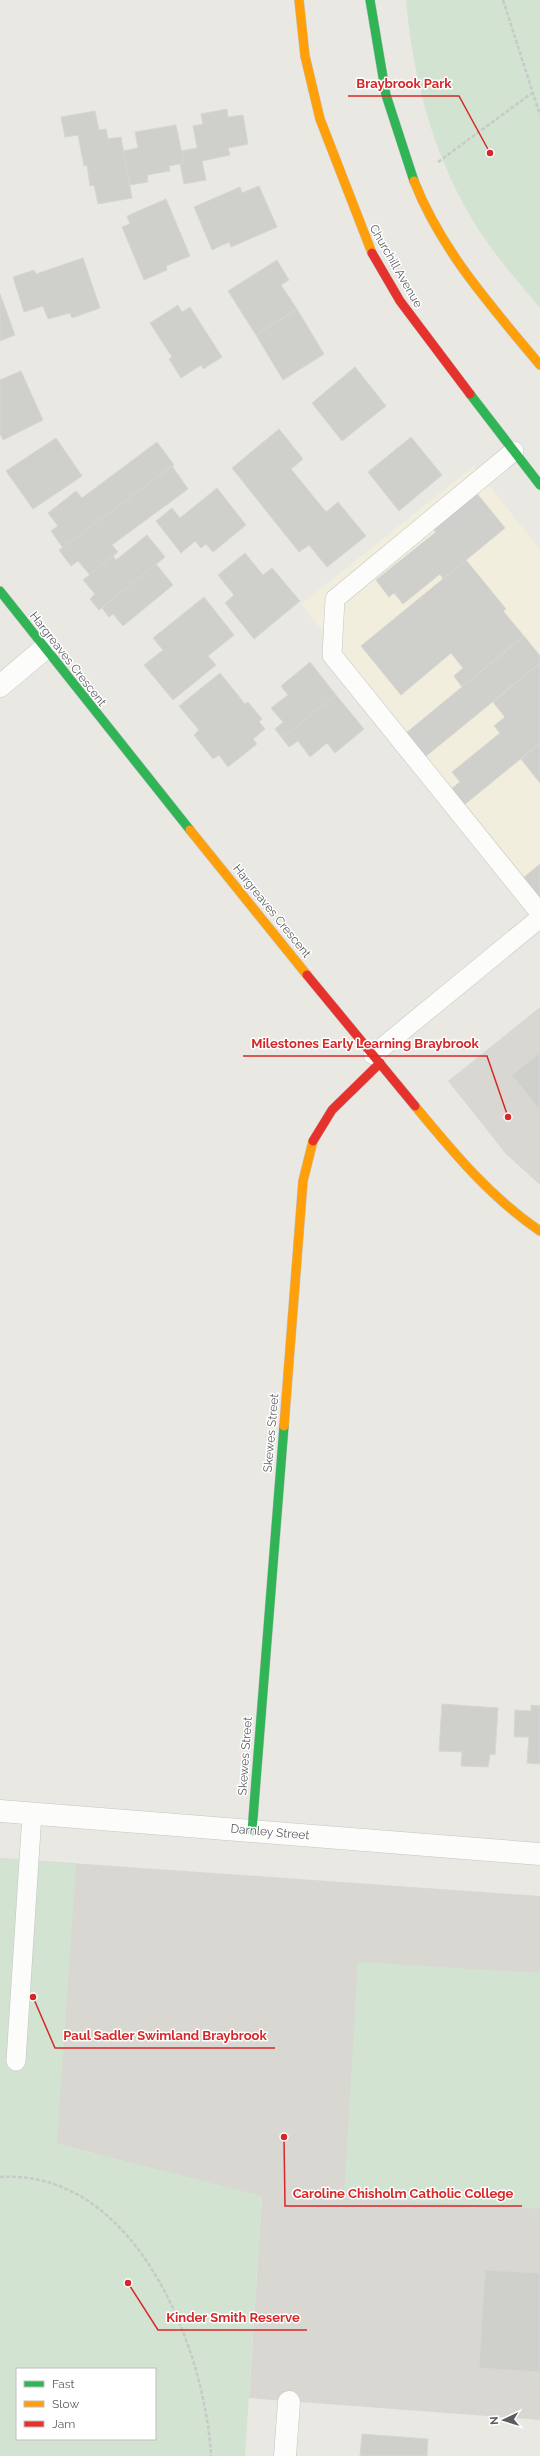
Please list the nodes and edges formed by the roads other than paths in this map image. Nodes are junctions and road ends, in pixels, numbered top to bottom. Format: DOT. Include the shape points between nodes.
graph roads {
  1 [pos="299,0"];
  2 [pos="370,0"];
  3 [pos="540,365"];
  4 [pos="514,450"];
  5 [pos="540,485"];
  6 [pos="0,590"];
  7 [pos="44,649"];
  8 [pos="0,686"];
  9 [pos="540,913"];
  10 [pos="540,918"];
  11 [pos="377,1059"];
  12 [pos="540,1231"];
  13 [pos="0,1811"];
  14 [pos="32,1814"];
  15 [pos="252,1831"];
  16 [pos="540,1854"];
  17 [pos="16,2060"];
  18 [pos="289,2402"];
  19 [pos="285,2456"];
  1 -- 4 [label="street, Churchill Avenue" via="305,56 320,119 367,243 400,301"];
  2 -- 3 [label="street" via="376,56 393,125 413,179 445,244"];
  4 -- 5 [label="street, Churchill Avenue"];
  4 -- 9 [label="lane" via="335,599 332,655"];
  6 -- 7 [label="street, Hargreaves Crescent"];
  7 -- 8 [label="street"];
  7 -- 11 [label="street, Hargreaves Crescent"];
  10 -- 11 [label="lane"];
  11 -- 12 [label="street, Hargreaves Crescent" via="494,1197 524,1222"];
  11 -- 15 [label="street, Skewes Street" via="320,1128 309,1152 303,1181"];
  13 -- 14 [label="street, Darnley Street"];
  14 -- 15 [label="street, Darnley Street"];
  14 -- 17 [label="lane"];
  15 -- 16 [label="street, Darnley Street"];
  18 -- 19 [label="street"];
}
